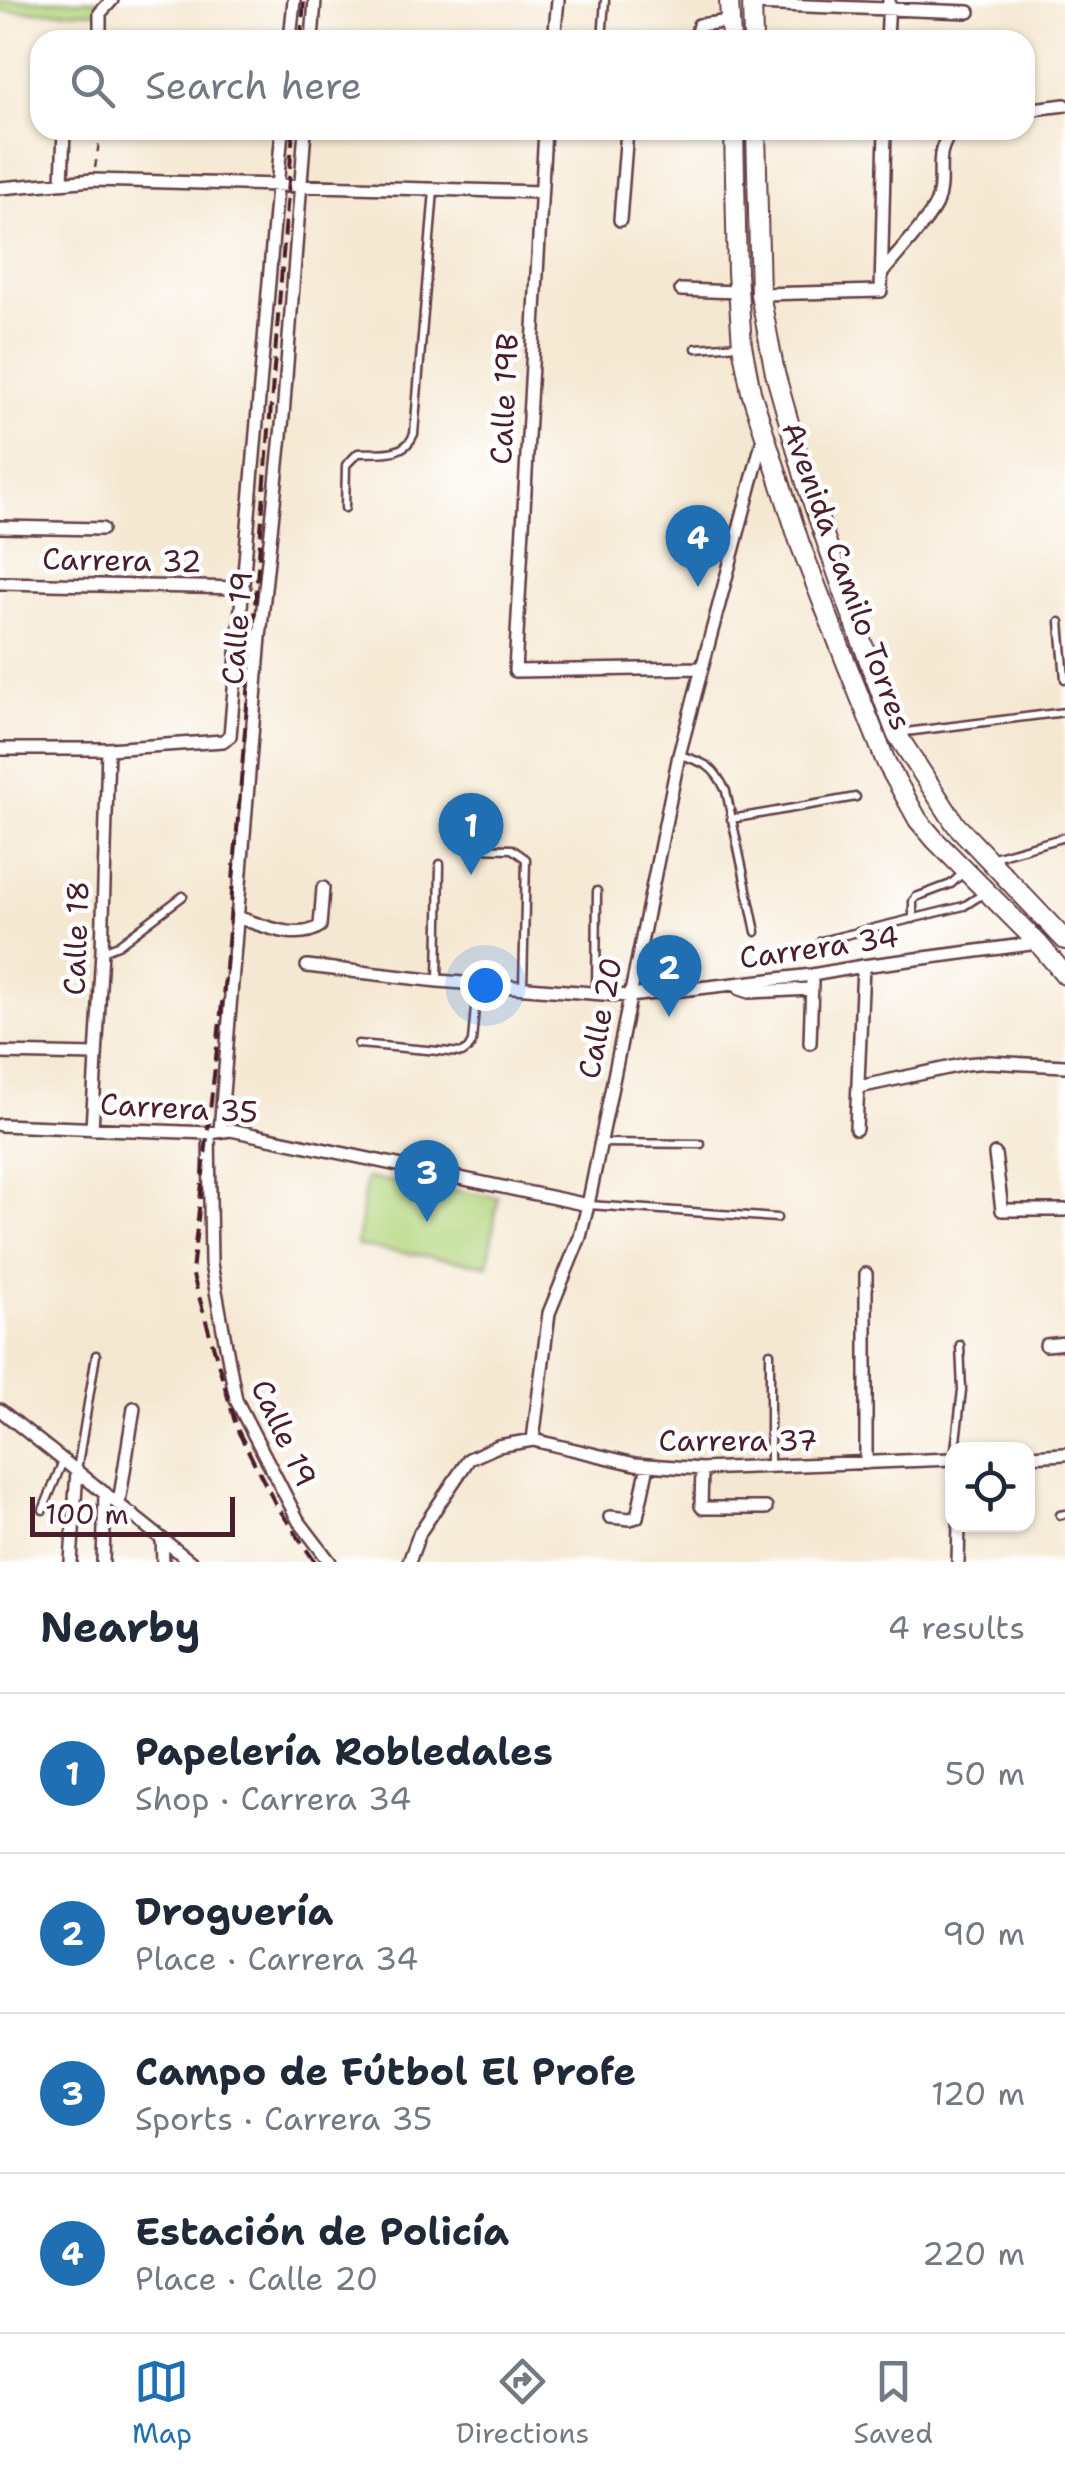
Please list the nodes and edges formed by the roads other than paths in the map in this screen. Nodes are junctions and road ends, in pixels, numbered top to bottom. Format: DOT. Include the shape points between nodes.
graph roads {
  1 [pos="112,0"];
  2 [pos="294,0"];
  3 [pos="316,0"];
  4 [pos="558,0"];
  5 [pos="605,0"];
  6 [pos="729,0"];
  7 [pos="752,2"];
  8 [pos="888,5"];
  9 [pos="969,12"];
  10 [pos="100,30"];
  11 [pos="291,30"];
  12 [pos="313,30"];
  13 [pos="555,30"];
  14 [pos="603,30"];
  15 [pos="698,30"];
  16 [pos="726,30"];
  17 [pos="731,30"];
  18 [pos="753,30"];
  19 [pos="1065,105"];
  20 [pos="1035,109"];
  21 [pos="64,140"];
  22 [pos="281,140"];
  23 [pos="304,140"];
  24 [pos="543,140"];
  25 [pos="626,140"];
  26 [pos="734,140"];
  27 [pos="756,140"];
  28 [pos="885,140"];
  29 [pos="944,140"];
  30 [pos="62,182"];
  31 [pos="278,184"];
  32 [pos="301,185"];
  33 [pos="0,188"];
  34 [pos="434,190"];
  35 [pos="540,192"];
  36 [pos="620,220"];
  37 [pos="882,274"];
  38 [pos="681,290"];
  39 [pos="738,292"];
  40 [pos="760,294"];
  41 [pos="742,344"];
  42 [pos="696,348"];
  43 [pos="766,432"];
  44 [pos="345,508"];
  45 [pos="0,527"];
  46 [pos="102,529"];
  47 [pos="0,583"];
  48 [pos="244,588"];
  49 [pos="1060,622"];
  50 [pos="702,668"];
  51 [pos="1065,679"];
  52 [pos="1065,712"];
  53 [pos="896,733"];
  54 [pos="0,749"];
  55 [pos="108,750"];
  56 [pos="679,755"];
  57 [pos="856,797"];
  58 [pos="732,819"];
  59 [pos="1065,837"];
  60 [pos="475,848"];
  61 [pos="989,859"];
  62 [pos="440,864"];
  63 [pos="966,871"];
  64 [pos="323,888"];
  65 [pos="597,891"];
  66 [pos="987,892"];
  67 [pos="183,896"];
  68 [pos="237,917"];
  69 [pos="913,919"];
  70 [pos="756,932"];
  71 [pos="1062,934"];
  72 [pos="821,941"];
  73 [pos="1038,944"];
  74 [pos="102,951"];
  75 [pos="307,966"];
  76 [pos="863,966"];
  77 [pos="1065,975"];
  78 [pos="438,981"];
  79 [pos="812,982"];
  80 [pos="477,984"];
  81 [pos="523,987"];
  82 [pos="596,994"];
  83 [pos="629,996"];
  84 [pos="810,1043"];
  85 [pos="358,1044"];
  86 [pos="0,1053"];
  87 [pos="96,1055"];
  88 [pos="1065,1066"];
  89 [pos="859,1087"];
  90 [pos="0,1124"];
  91 [pos="92,1129"];
  92 [pos="856,1129"];
  93 [pos="214,1132"];
  94 [pos="600,1143"];
  95 [pos="701,1144"];
  96 [pos="995,1154"];
  97 [pos="588,1205"];
  98 [pos="1065,1210"];
  99 [pos="777,1218"];
  100 [pos="866,1274"];
  101 [pos="1065,1343"];
  102 [pos="960,1345"];
  103 [pos="1046,1345"];
  104 [pos="770,1353"];
  105 [pos="96,1355"];
  106 [pos="134,1408"];
  107 [pos="0,1410"];
  108 [pos="533,1440"];
  109 [pos="956,1442"];
  110 [pos="1065,1454"];
  111 [pos="1035,1456"];
  112 [pos="945,1459"];
  113 [pos="63,1460"];
  114 [pos="866,1463"];
  115 [pos="648,1465"];
  116 [pos="770,1466"];
  117 [pos="702,1469"];
  118 [pos="76,1470"];
  119 [pos="105,1493"];
  120 [pos="118,1504"];
  121 [pos="766,1508"];
  122 [pos="43,1510"];
  123 [pos="610,1516"];
  124 [pos="959,1532"];
  125 [pos="162,1538"];
  126 [pos="71,1562"];
  127 [pos="103,1562"];
  128 [pos="163,1562"];
  129 [pos="190,1562"];
  130 [pos="330,1562"];
  131 [pos="409,1562"];
  132 [pos="958,1562"];
  1 -- 10 [label="street" via="100,13"];
  2 -- 11 [label="street"];
  3 -- 12 [label="street"];
  4 -- 13 [label="street"];
  5 -- 14 [label="lane"];
  6 -- 17 [label="main road"];
  7 -- 8 [label="street"];
  7 -- 18 [label="main road"];
  8 -- 9 [label="street"];
  15 -- 16 [label="street"];
  19 -- 20 [label="street"];
  21 -- 30 [label="street"];
  22 -- 31 [label="street, Calle 19"];
  23 -- 32 [label="street, Calle 19"];
  24 -- 35 [label="street, Calle 19B"];
  25 -- 36 [label="street"];
  26 -- 39 [label="main road, Avenida Camilo Torres"];
  27 -- 40 [label="main road, Avenida Camilo Torres"];
  28 -- 37 [label="street"];
  29 -- 37 [label="street" via="934,208"];
  30 -- 31 [label="street"];
  30 -- 33 [label="street"];
  31 -- 32 [label="street"];
  31 -- 48 [label="street, Calle 19"];
  32 -- 34 [label="street"];
  32 -- 68 [label="street, Calle 19"];
  34 -- 35 [label="street"];
  34 -- 44 [label="lane" via="414,434 400,451 358,453 346,465"];
  35 -- 50 [label="street, Calle 19B" via="515,671"];
  37 -- 40 [label="street" via="881,291"];
  38 -- 39 [label="street"];
  39 -- 41 [label="main road, Avenida Camilo Torres"];
  40 -- 53 [label="main road, Avenida Camilo Torres" via="806,483"];
  41 -- 42 [label="lane"];
  41 -- 43 [label="main road, Avenida Camilo Torres"];
  43 -- 50 [label="street, Calle 20"];
  43 -- 63 [label="main road, Avenida Camilo Torres" via="800,544 886,762 918,820"];
  45 -- 46 [label="street"];
  47 -- 48 [label="street, Carrera 32"];
  48 -- 55 [label="street, Calle 19" via="230,736"];
  49 -- 51 [label="lane"];
  50 -- 56 [label="street, Calle 20"];
  52 -- 53 [label="lane"];
  53 -- 61 [label="main road, Avenida Camilo Torres" via="956,825"];
  54 -- 55 [label="street"];
  55 -- 74 [label="street, Calle 18"];
  56 -- 58 [label="lane" via="717,772"];
  56 -- 83 [label="street, Calle 20"];
  57 -- 58 [label="lane"];
  58 -- 70 [label="lane"];
  59 -- 61 [label="lane"];
  60 -- 81 [label="lane" via="512,850 526,859"];
  61 -- 71 [label="main road, Avenida Camilo Torres"];
  62 -- 78 [label="lane"];
  63 -- 66 [label="main road, Avenida Camilo Torres"];
  63 -- 69 [label="lane" via="916,897"];
  64 -- 68 [label="street" via="320,926 310,932"];
  65 -- 82 [label="lane"];
  66 -- 69 [label="lane" via="964,906"];
  66 -- 73 [label="main road, Avenida Camilo Torres"];
  67 -- 74 [label="lane"];
  68 -- 93 [label="street, Calle 19"];
  69 -- 72 [label="lane"];
  73 -- 76 [label="street, Carrera 34"];
  73 -- 77 [label="main road, Avenida Camilo Torres"];
  74 -- 87 [label="street, Calle 18"];
  75 -- 78 [label="street, Carrera 34"];
  76 -- 79 [label="street, Carrera 34"];
  76 -- 89 [label="street"];
  78 -- 80 [label="street, Carrera 34"];
  79 -- 83 [label="street, Carrera 34"];
  79 -- 84 [label="street"];
  80 -- 81 [label="street, Carrera 34"];
  80 -- 85 [label="lane" via="468,1049"];
  81 -- 82 [label="street, Carrera 34"];
  82 -- 83 [label="street, Carrera 34"];
  83 -- 94 [label="street, Calle 20"];
  86 -- 87 [label="street"];
  87 -- 91 [label="street, Calle 18"];
  88 -- 89 [label="street" via="966,1064"];
  89 -- 92 [label="street"];
  90 -- 91 [label="street, Carrera 35"];
  91 -- 93 [label="street, Carrera 35"];
  93 -- 97 [label="street, Carrera 35" via="230,1130"];
  93 -- 130 [label="street, Calle 19" via="211,1264 236,1400 298,1520"];
  94 -- 95 [label="lane"];
  94 -- 97 [label="street, Calle 20"];
  96 -- 98 [label="street" via="1002,1210"];
  97 -- 99 [label="lane"];
  97 -- 108 [label="street, Calle 20" via="549,1313"];
  100 -- 114 [label="street"];
  101 -- 103 [label="street"];
  102 -- 109 [label="lane"];
  104 -- 116 [label="lane"];
  105 -- 118 [label="lane"];
  106 -- 120 [label="street"];
  107 -- 113 [label="street"];
  108 -- 115 [label="street, Carrera 37"];
  108 -- 131 [label="street, Carrera 37" via="469,1459 420,1532"];
  110 -- 111 [label="street"];
  112 -- 114 [label="street, Carrera 37"];
  113 -- 118 [label="street"];
  113 -- 122 [label="lane"];
  114 -- 116 [label="street, Carrera 37"];
  115 -- 117 [label="street, Carrera 37"];
  115 -- 123 [label="street" via="640,1513"];
  116 -- 117 [label="street, Carrera 37"];
  117 -- 121 [label="street" via="700,1506"];
  118 -- 119 [label="street"];
  118 -- 126 [label="street"];
  119 -- 120 [label="street"];
  119 -- 127 [label="street"];
  120 -- 125 [label="street"];
  124 -- 132 [label="street"];
  125 -- 128 [label="street"];
  125 -- 129 [label="street"];
}
